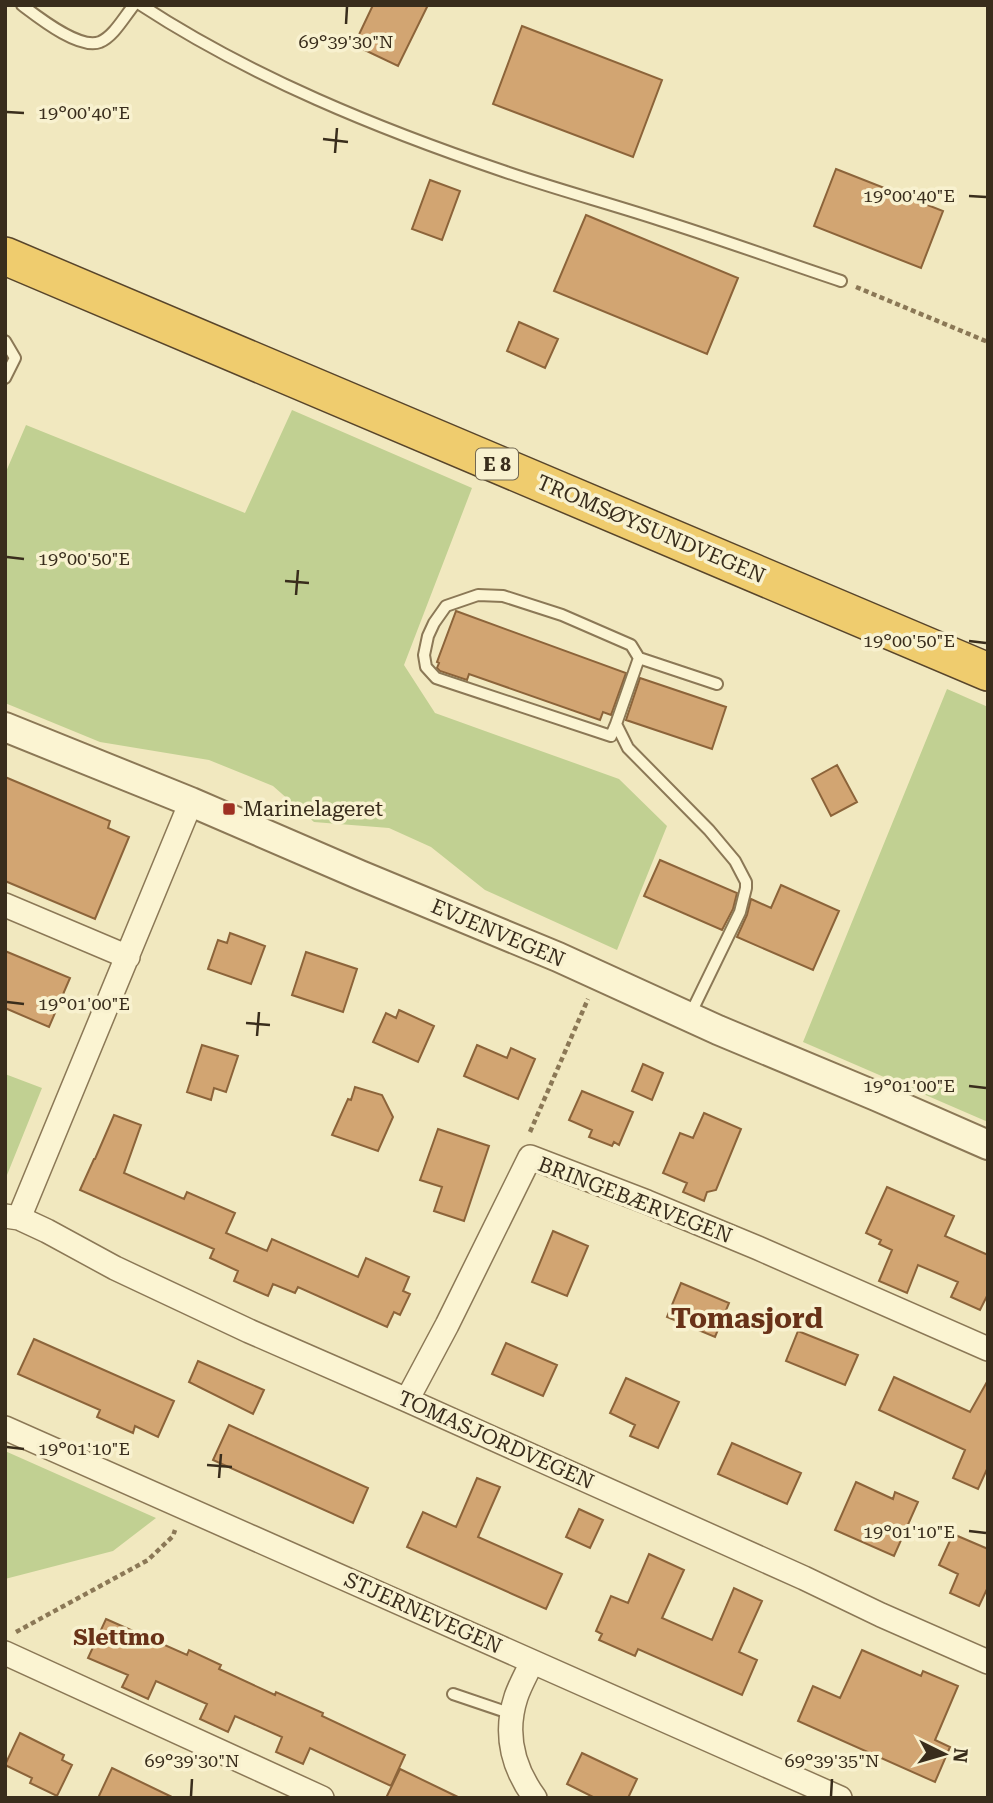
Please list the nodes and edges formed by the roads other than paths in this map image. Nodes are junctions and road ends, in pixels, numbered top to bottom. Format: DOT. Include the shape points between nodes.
graph roads {
  1 [pos="22,5"];
  2 [pos="134,5"];
  3 [pos="141,5"];
  4 [pos="5,256"];
  5 [pos="841,281"];
  6 [pos="5,341"];
  7 [pos="5,378"];
  8 [pos="639,658"];
  9 [pos="988,672"];
  10 [pos="717,684"];
  11 [pos="616,724"];
  12 [pos="5,727"];
  13 [pos="191,802"];
  14 [pos="5,905"];
  15 [pos="128,957"];
  16 [pos="689,1017"];
  17 [pos="988,1145"];
  18 [pos="12,1217"];
  19 [pos="988,1349"];
  20 [pos="407,1400"];
  21 [pos="5,1428"];
  22 [pos="5,1653"];
  23 [pos="532,1661"];
  24 [pos="988,1662"];
  25 [pos="453,1693"];
  26 [pos="512,1714"];
  27 [pos="322,1798"];
  28 [pos="535,1798"];
  29 [pos="840,1798"];
  1 -- 2 [label="lane" via="45,23 93,44 113,32"];
  3 -- 5 [label="lane" via="240,62 385,127 504,172"];
  4 -- 9 [label="highway, TROMSØYSUNDVEGEN / E 8"];
  6 -- 7 [label="lane" via="15,358"];
  8 -- 10 [label="lane"];
  8 -- 11 [label="lane"];
  8 -- 11 [label="lane" via="631,645 503,596 478,595 446,606 428,636 426,667 436,678 611,736"];
  11 -- 16 [label="lane" via="628,748 709,830 746,882 740,912"];
  12 -- 13 [label="street, EVJENVEGEN"];
  13 -- 15 [label="street"];
  13 -- 16 [label="street, EVJENVEGEN"];
  14 -- 15 [label="street"];
  15 -- 18 [label="street"];
  16 -- 17 [label="street, EVJENVEGEN"];
  18 -- 20 [label="street, TOMASJORDVEGEN" via="249,1331"];
  19 -- 20 [label="street, BRINGEBÆRVEGEN" via="745,1243 526,1155"];
  20 -- 24 [label="street, TOMASJORDVEGEN"];
  21 -- 23 [label="street, STJERNEVEGEN"];
  22 -- 27 [label="street"];
  23 -- 26 [label="street"];
  23 -- 29 [label="street, STJERNEVEGEN"];
  25 -- 26 [label="lane"];
  26 -- 28 [label="street" via="514,1758"];
}
